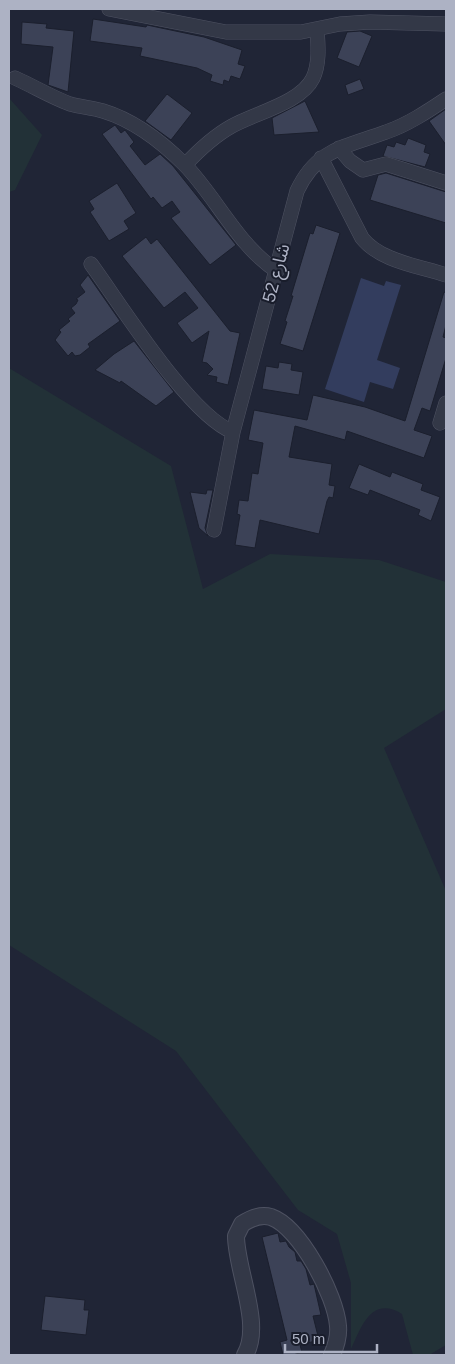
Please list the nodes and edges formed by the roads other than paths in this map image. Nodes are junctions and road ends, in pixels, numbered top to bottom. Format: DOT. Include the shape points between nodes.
graph roads {
  1 [pos="109,9"];
  2 [pos="446,24"];
  3 [pos="317,29"];
  4 [pos="15,78"];
  5 [pos="446,99"];
  6 [pos="338,148"];
  7 [pos="321,158"];
  8 [pos="185,165"];
  9 [pos="446,183"];
  10 [pos="91,264"];
  11 [pos="277,271"];
  12 [pos="446,275"];
  13 [pos="446,403"];
  14 [pos="440,423"];
  15 [pos="233,432"];
  16 [pos="214,530"];
  17 [pos="245,1355"];
  18 [pos="332,1355"];
  1 -- 3 [label="street" via="226,32"];
  2 -- 3 [label="street" via="370,22"];
  3 -- 8 [label="street" via="316,65 313,78 305,87 285,102 232,126 200,149"];
  4 -- 8 [label="street" via="71,104 126,119"];
  5 -- 6 [label="street, شارع 52" via="387,132"];
  6 -- 7 [label="street, شارع 52"];
  6 -- 9 [label="street" via="363,170 386,164"];
  7 -- 11 [label="street, شارع 52" via="304,176 297,191"];
  7 -- 12 [label="street" via="369,248"];
  8 -- 11 [label="street" via="266,264"];
  10 -- 15 [label="street" via="156,356 198,406 216,423"];
  11 -- 15 [label="street, شارع 52"];
  13 -- 14 [label="street"];
  15 -- 16 [label="street, شارع 52"];
  17 -- 18 [label="street" via="250,1320 236,1236 242,1224 262,1216 284,1224 325,1281 339,1327"];
}
